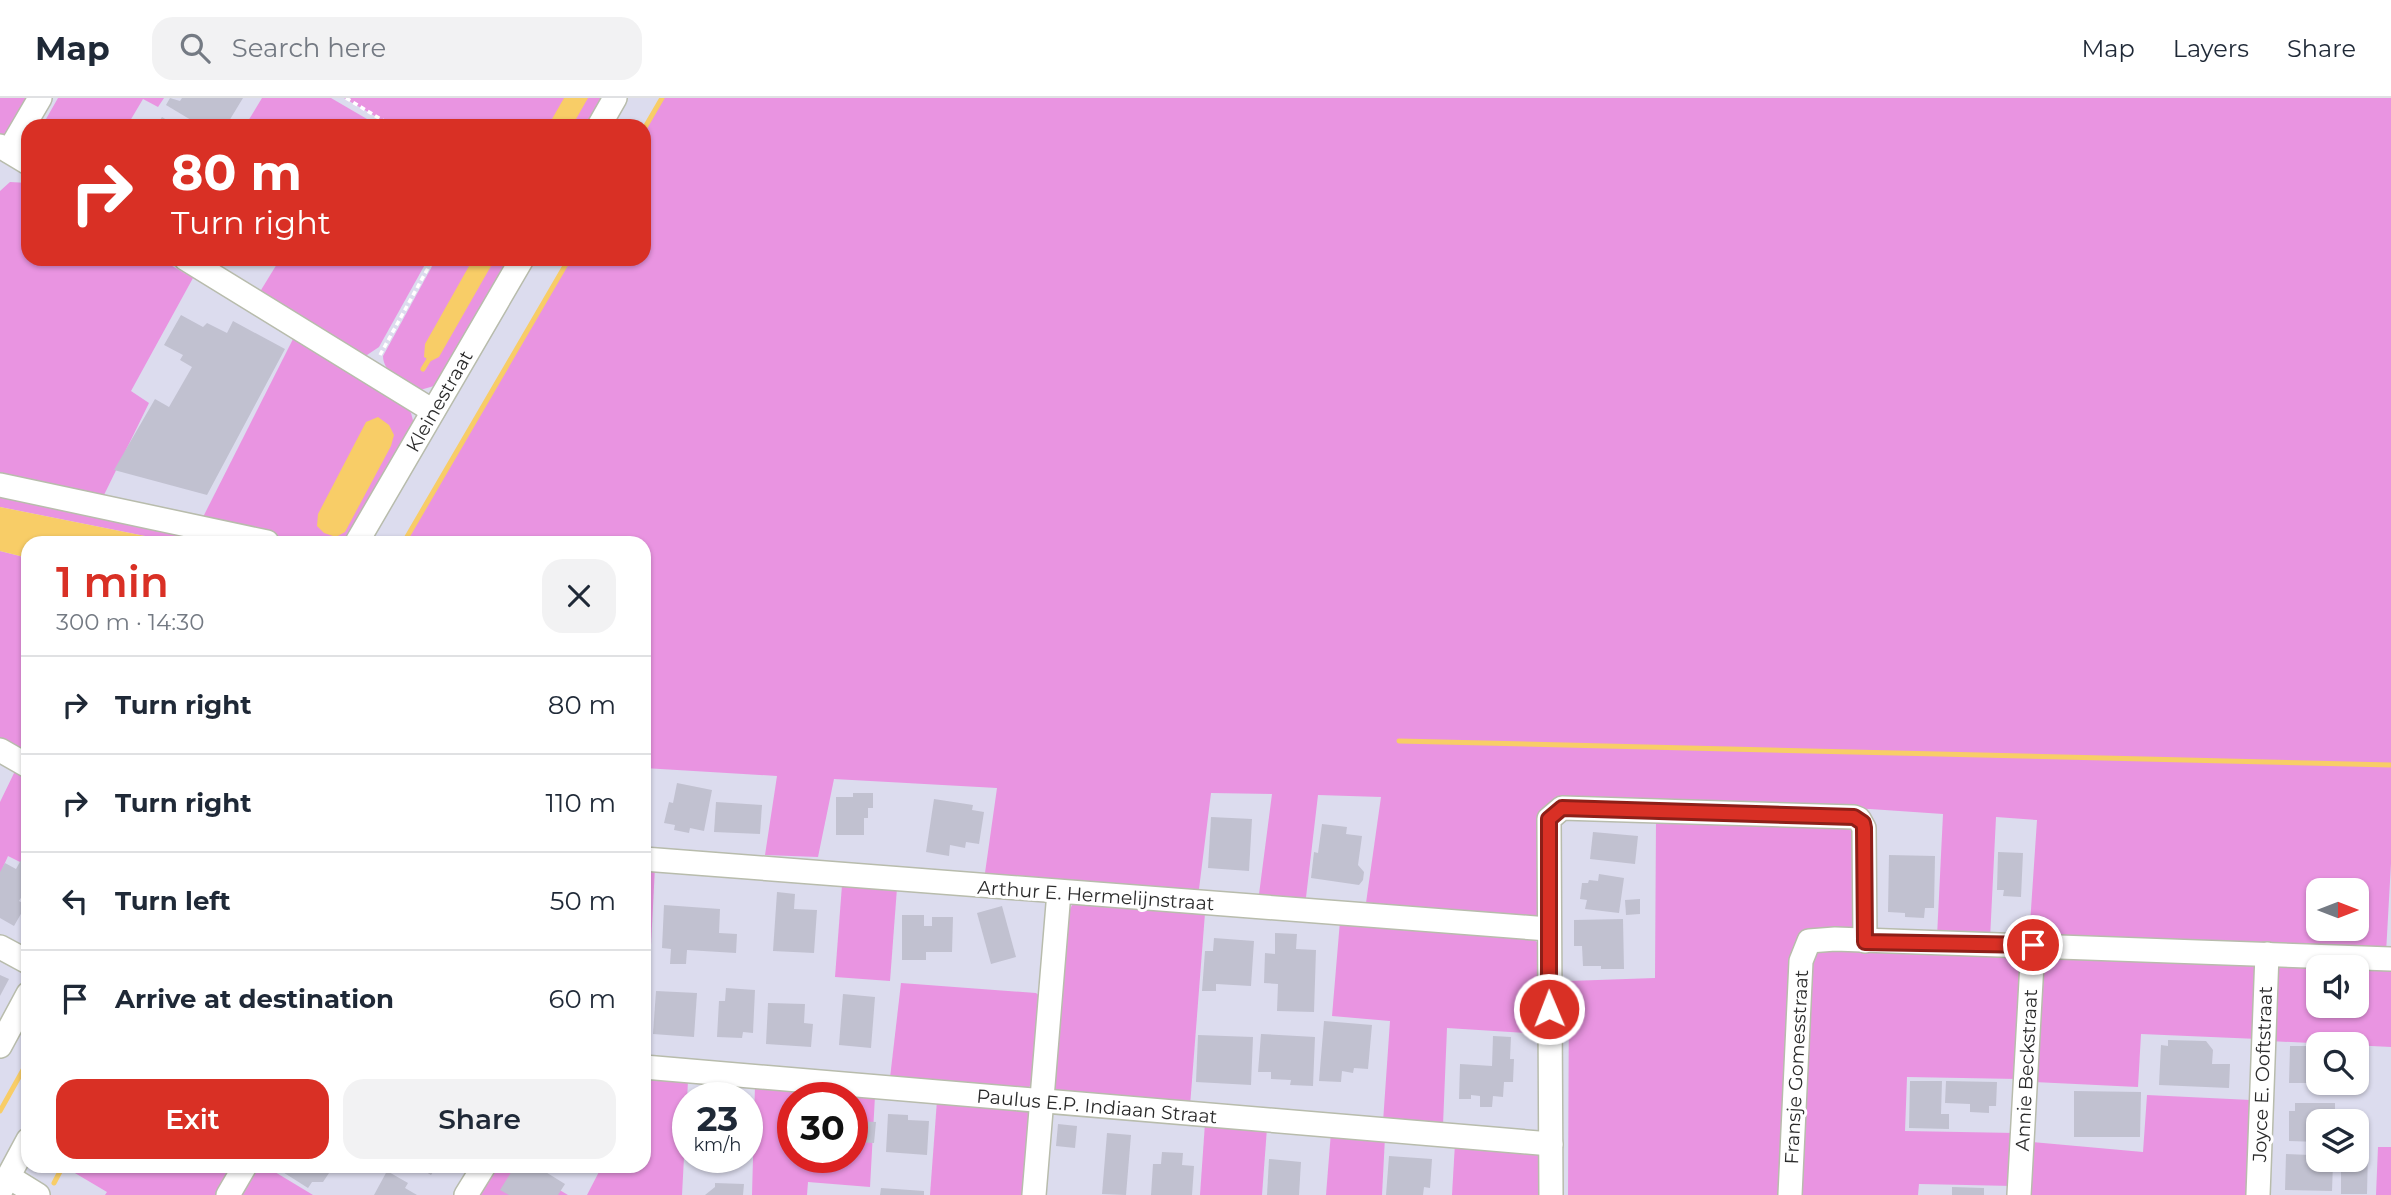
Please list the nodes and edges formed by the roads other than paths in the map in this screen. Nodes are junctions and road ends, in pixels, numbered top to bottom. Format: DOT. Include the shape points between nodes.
graph roads {
  1 [pos="40,98"];
  2 [pos="615,98"];
  3 [pos="29,119"];
  4 [pos="603,119"];
  5 [pos="21,135"];
  6 [pos="12,153"];
  7 [pos="198,266"];
  8 [pos="518,266"];
  9 [pos="433,411"];
  10 [pos="0,485"];
  11 [pos="239,536"];
  12 [pos="360,536"];
  13 [pos="0,750"];
  14 [pos="21,762"];
  15 [pos="651,860"];
  16 [pos="1059,892"];
  17 [pos="1548,929"];
  18 [pos="1865,942"];
  19 [pos="2033,945"];
  20 [pos="0,947"];
  21 [pos="2267,954"];
  22 [pos="21,958"];
  23 [pos="2391,959"];
  24 [pos="21,1007"];
  25 [pos="0,1046"];
  26 [pos="651,1068"];
  27 [pos="1042,1102"];
  28 [pos="1551,1143"];
  29 [pos="21,1153"];
  30 [pos="241,1173"];
  31 [pos="480,1173"];
  32 [pos="4,1184"];
  33 [pos="38,1195"];
  34 [pos="228,1195"];
  35 [pos="466,1195"];
  36 [pos="1034,1195"];
  37 [pos="1551,1195"];
  38 [pos="1790,1195"];
  39 [pos="2019,1195"];
  40 [pos="2258,1195"];
  1 -- 3 [label="street"];
  2 -- 4 [label="street"];
  5 -- 6 [label="street"];
  7 -- 9 [label="street"];
  8 -- 9 [label="street, Kleinestraat"];
  9 -- 12 [label="street, Kleinestraat"];
  10 -- 11 [label="street"];
  13 -- 14 [label="street"];
  15 -- 16 [label="street, Arthur E. Hermelijnstraat"];
  16 -- 17 [label="street, Arthur E. Hermelijnstraat"];
  16 -- 27 [label="street"];
  17 -- 18 [label="street" via="1549,819 1562,808 1854,817 1864,828"];
  17 -- 28 [label="street"];
  18 -- 19 [label="street"];
  18 -- 38 [label="street, Fransje Gomesstraat" via="1809,941 1801,961"];
  19 -- 21 [label="street"];
  19 -- 39 [label="street, Annie Beckstraat"];
  20 -- 22 [label="street"];
  21 -- 23 [label="street"];
  21 -- 40 [label="street, Joyce E. Ooftstraat"];
  24 -- 25 [label="street"];
  26 -- 27 [label="street, Paulus E.P. Indiaan Straat"];
  27 -- 28 [label="street, Paulus E.P. Indiaan Straat"];
  27 -- 36 [label="street"];
  28 -- 37 [label="street"];
  29 -- 32 [label="street"];
  30 -- 34 [label="street"];
  31 -- 35 [label="street"];
  32 -- 33 [label="street"];
}
